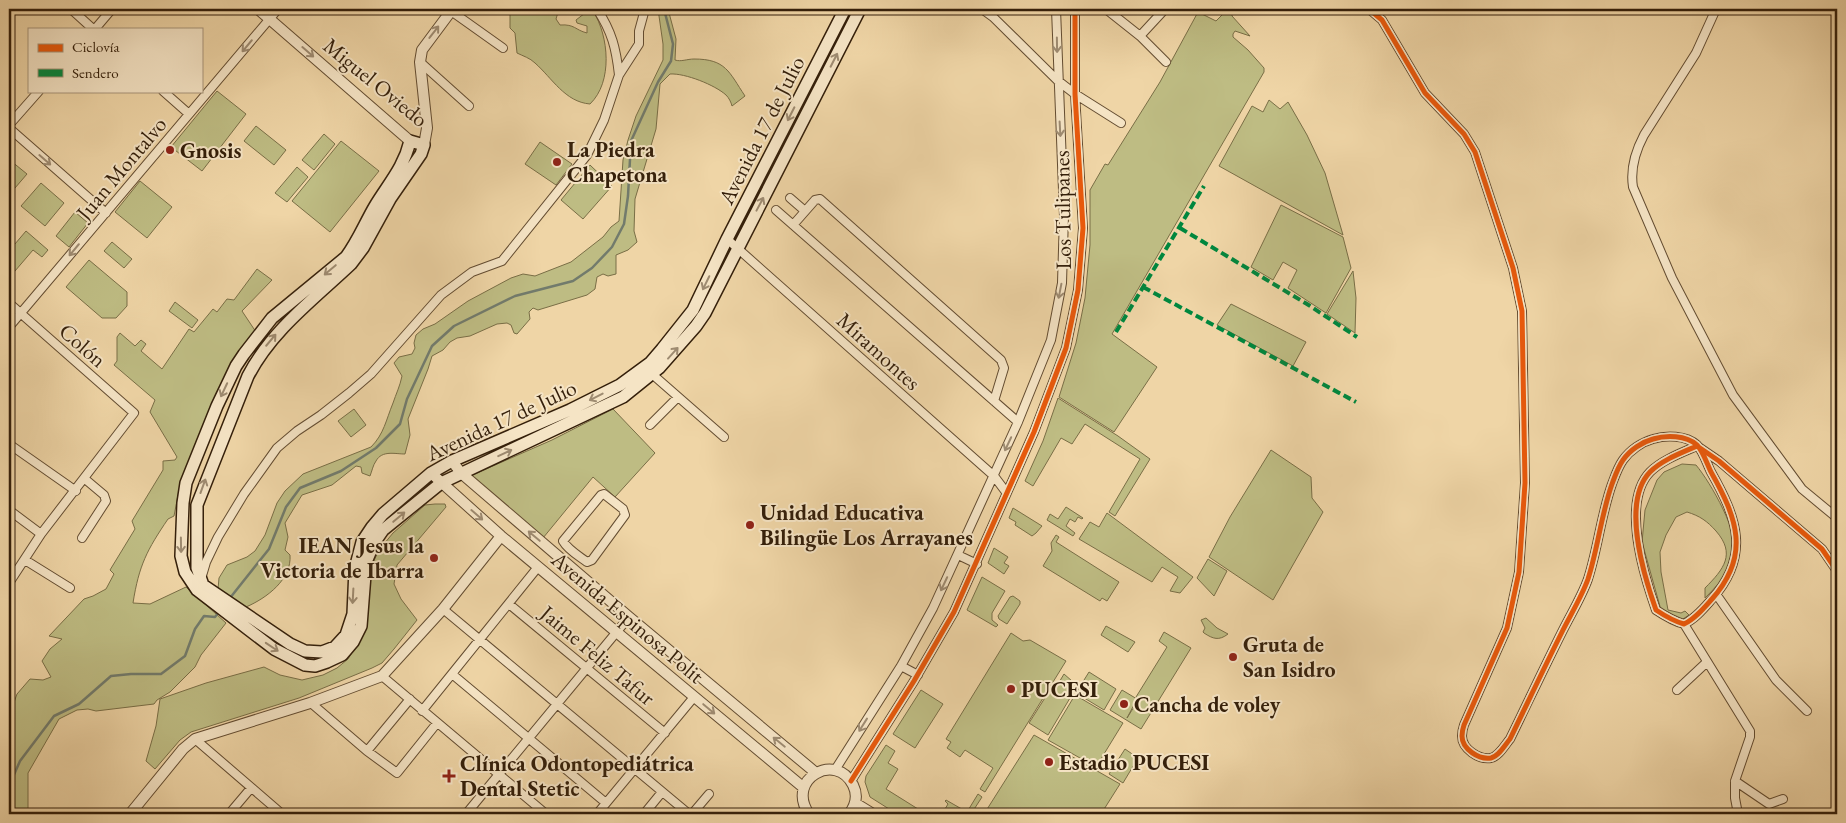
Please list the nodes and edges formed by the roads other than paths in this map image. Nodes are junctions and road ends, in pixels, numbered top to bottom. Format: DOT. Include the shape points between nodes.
graph roads {
  1 [pos="71,9"];
  2 [pos="112,9"];
  3 [pos="258,9"];
  4 [pos="278,9"];
  5 [pos="596,9"];
  6 [pos="645,9"];
  7 [pos="845,9"];
  8 [pos="860,9"];
  9 [pos="982,9"];
  10 [pos="1056,9"];
  11 [pos="1075,9"];
  12 [pos="1106,9"];
  13 [pos="1165,9"];
  14 [pos="1369,9"];
  15 [pos="1716,9"];
  16 [pos="449,10"];
  17 [pos="270,19"];
  18 [pos="93,28"];
  19 [pos="95,28"];
  20 [pos="1140,36"];
  21 [pos="503,48"];
  22 [pos="420,62"];
  23 [pos="1166,62"];
  24 [pos="619,75"];
  25 [pos="1057,80"];
  26 [pos="38,92"];
  27 [pos="164,92"];
  28 [pos="1075,94"];
  29 [pos="469,106"];
  30 [pos="189,114"];
  31 [pos="1121,123"];
  32 [pos="9,127"];
  33 [pos="410,141"];
  34 [pos="424,146"];
  35 [pos="790,198"];
  36 [pos="776,210"];
  37 [pos="805,211"];
  38 [pos="106,213"];
  39 [pos="793,225"];
  40 [pos="727,239"];
  41 [pos="737,248"];
  42 [pos="9,303"];
  43 [pos="20,313"];
  44 [pos="9,327"];
  45 [pos="652,374"];
  46 [pos="678,397"];
  47 [pos="994,401"];
  48 [pos="1018,422"];
  49 [pos="650,425"];
  50 [pos="724,437"];
  51 [pos="9,444"];
  52 [pos="1697,446"];
  53 [pos="452,461"];
  54 [pos="431,473"];
  55 [pos="460,473"];
  56 [pos="994,476"];
  57 [pos="85,479"];
  58 [pos="441,483"];
  59 [pos="76,491"];
  60 [pos="1006,492"];
  61 [pos="9,510"];
  62 [pos="1837,518"];
  63 [pos="41,534"];
  64 [pos="501,536"];
  65 [pos="82,538"];
  66 [pos="574,553"];
  67 [pos="958,555"];
  68 [pos="25,560"];
  69 [pos="567,564"];
  70 [pos="977,564"];
  71 [pos="202,565"];
  72 [pos="538,567"];
  73 [pos="1837,571"];
  74 [pos="10,579"];
  75 [pos="200,586"];
  76 [pos="70,588"];
  77 [pos="1716,594"];
  78 [pos="509,604"];
  79 [pos="443,609"];
  80 [pos="234,613"];
  81 [pos="629,617"];
  82 [pos="1684,624"];
  83 [pos="617,632"];
  84 [pos="480,640"];
  85 [pos="1707,662"];
  86 [pos="901,666"];
  87 [pos="587,668"];
  88 [pos="452,674"];
  89 [pos="918,675"];
  90 [pos="382,676"];
  91 [pos="1677,690"];
  92 [pos="694,697"];
  93 [pos="410,699"];
  94 [pos="311,702"];
  95 [pos="557,704"];
  96 [pos="422,710"];
  97 [pos="1806,711"];
  98 [pos="437,723"];
  99 [pos="665,732"];
  100 [pos="195,739"];
  101 [pos="528,739"];
  102 [pos="368,750"];
  103 [pos="635,769"];
  104 [pos="835,770"];
  105 [pos="816,773"];
  106 [pos="499,774"];
  107 [pos="851,781"];
  108 [pos="1735,781"];
  109 [pos="251,788"];
  110 [pos="804,788"];
  111 [pos="662,792"];
  112 [pos="709,794"];
  113 [pos="1783,799"];
  114 [pos="606,803"];
  115 [pos="855,803"];
  116 [pos="130,814"];
  117 [pos="229,814"];
  118 [pos="282,814"];
  119 [pos="466,814"];
  120 [pos="546,814"];
  121 [pos="597,814"];
  122 [pos="644,814"];
  123 [pos="691,814"];
  124 [pos="809,814"];
  125 [pos="849,814"];
  126 [pos="873,814"];
  127 [pos="1738,814"];
  1 -- 18 [label="street"];
  2 -- 19 [label="street"];
  3 -- 17 [label="street, Miguel Oviedo"];
  4 -- 17 [label="street, Juan Montalvo"];
  5 -- 24 [label="street" via="616,47"];
  6 -- 24 [label="street" via="638,44"];
  7 -- 40 [label="main road, Avenida 17 de Julio, one-way"];
  41 -- 8 [label="main road, Avenida 17 de Julio, one-way"];
  9 -- 25 [label="street"];
  10 -- 25 [label="street, Los Tulipanes, one-way"];
  11 -- 28 [label="street, Los Tulipanes"];
  12 -- 20 [label="street"];
  13 -- 20 [label="street"];
  14 -- 52 [label="street" via="1382,20 1425,93 1464,134 1474,152 1513,268 1522,311 1525,483 1518,572 1507,628 1464,724 1462,736 1465,746 1473,754 1491,758 1510,739 1588,580 1605,503 1622,460 1641,444 1664,436 1686,439"];
  15 -- 62 [label="street" via="1696,53 1636,149 1631,176 1633,187 1672,278 1733,395 1802,489"];
  16 -- 21 [label="street"];
  22 -- 16 [label="street, one-way" via="424,44"];
  17 -- 30 [label="street, Juan Montalvo, one-way"];
  17 -- 33 [label="street, Miguel Oviedo, one-way"];
  20 -- 23 [label="street"];
  22 -- 29 [label="street"];
  22 -- 34 [label="street" via="427,128"];
  24 -- 71 [label="street" via="604,120 587,155 526,234 502,261 472,272 441,295 371,374 277,448 244,494"];
  25 -- 28 [label="street"];
  25 -- 48 [label="street, Los Tulipanes, one-way" via="1064,216 1062,283 1051,340"];
  26 -- 32 [label="street"];
  27 -- 30 [label="street"];
  28 -- 31 [label="street"];
  28 -- 60 [label="street, Los Tulipanes" via="1083,228 1078,290 1066,348 1034,432"];
  30 -- 38 [label="street, Juan Montalvo"];
  32 -- 38 [label="street, one-way"];
  33 -- 34 [label="main road, Miguel Oviedo"];
  33 -- 75 [label="main road, Avenida 17 de Julio, one-way" via="402,164 352,250 272,318 258,334 236,366 217,406 186,483 181,521 181,556 186,572"];
  71 -- 34 [label="main road, one-way" via="197,505 256,359 279,331 356,260"];
  35 -- 37 [label="street"];
  36 -- 39 [label="street"];
  37 -- 39 [label="street"];
  37 -- 47 [label="street" via="815,200 820,200 1001,360 1004,368"];
  38 -- 43 [label="street, Juan Montalvo, one-way"];
  39 -- 47 [label="street"];
  40 -- 41 [label="street, Miramontes"];
  40 -- 53 [label="main road, Avenida 17 de Julio, one-way" via="693,310 650,363 620,385 578,406"];
  45 -- 41 [label="main road, Avenida 17 de Julio, one-way" via="705,313"];
  41 -- 56 [label="street, Miramontes"];
  42 -- 43 [label="street, Colón"];
  43 -- 44 [label="street, Juan Montalvo"];
  43 -- 57 [label="street, Colón" via="134,413"];
  45 -- 46 [label="street"];
  55 -- 45 [label="main road, Avenida 17 de Julio, one-way" via="610,404"];
  46 -- 49 [label="street"];
  46 -- 50 [label="street"];
  47 -- 48 [label="street"];
  48 -- 56 [label="street, Los Tulipanes, one-way"];
  51 -- 59 [label="street"];
  52 -- 73 [label="street" via="1719,460 1822,549"];
  52 -- 77 [label="street" via="1730,507 1737,534 1733,566"];
  52 -- 82 [label="street" via="1650,472 1640,486 1636,502 1642,565 1656,610"];
  53 -- 54 [label="main road, Avenida 17 de Julio"];
  53 -- 55 [label="street, Avenida Espinosa Polit"];
  54 -- 58 [label="street, Avenida Espinosa Polit"];
  54 -- 80 [label="main road, Avenida 17 de Julio, one-way" via="383,514 362,542 355,569 354,614 346,635 335,646 322,652 305,651"];
  55 -- 58 [label="main road, Avenida 17 de Julio"];
  69 -- 55 [label="street, Avenida Espinosa Polit, one-way"];
  56 -- 60 [label="street, Miramontes"];
  56 -- 67 [label="street, Los Tulipanes"];
  57 -- 59 [label="street"];
  57 -- 65 [label="street" via="104,495 106,501"];
  58 -- 64 [label="street, Avenida Espinosa Polit, one-way"];
  80 -- 58 [label="main road, Avenida 17 de Julio, one-way" via="274,649 305,665 315,666 342,655 360,626 366,562 374,543 383,530"];
  59 -- 63 [label="street"];
  60 -- 70 [label="street, Los Tulipanes"];
  61 -- 63 [label="street"];
  63 -- 68 [label="street"];
  64 -- 72 [label="street, Avenida Espinosa Polit"];
  64 -- 79 [label="street"];
  66 -- 66 [label="street" via="587,562 592,560 624,518 623,510 607,495 601,495 564,539 564,544"];
  66 -- 69 [label="street"];
  67 -- 70 [label="street"];
  67 -- 86 [label="street, Los Tulipanes, one-way"];
  68 -- 74 [label="street"];
  68 -- 76 [label="street"];
  69 -- 81 [label="street, Avenida Espinosa Polit"];
  70 -- 89 [label="street, Los Tulipanes"];
  71 -- 75 [label="main road"];
  72 -- 78 [label="street"];
  72 -- 83 [label="street, Avenida Espinosa Polit"];
  75 -- 80 [label="main road, Avenida 17 de Julio"];
  77 -- 82 [label="street"];
  77 -- 97 [label="street" via="1776,680"];
  78 -- 84 [label="street"];
  78 -- 87 [label="street, Jaime Feliz Tafur"];
  79 -- 84 [label="street"];
  79 -- 90 [label="street"];
  81 -- 83 [label="street"];
  105 -- 81 [label="street, Avenida Espinosa Polit, one-way"];
  82 -- 85 [label="street"];
  83 -- 87 [label="street"];
  83 -- 92 [label="street, Avenida Espinosa Polit"];
  84 -- 88 [label="street"];
  84 -- 95 [label="street"];
  85 -- 91 [label="street"];
  85 -- 108 [label="street" via="1750,731"];
  86 -- 89 [label="street"];
  86 -- 104 [label="street, Los Tulipanes, one-way"];
  87 -- 95 [label="street"];
  87 -- 99 [label="street, Jaime Feliz Tafur"];
  88 -- 96 [label="street"];
  88 -- 101 [label="street"];
  89 -- 107 [label="street, Los Tulipanes"];
  90 -- 93 [label="street"];
  90 -- 94 [label="street"];
  92 -- 99 [label="street"];
  92 -- 110 [label="street, Avenida Espinosa Polit, one-way"];
  93 -- 96 [label="street"];
  93 -- 102 [label="street"];
  94 -- 100 [label="street"];
  94 -- 102 [label="street"];
  95 -- 101 [label="street"];
  95 -- 103 [label="street"];
  96 -- 98 [label="street"];
  98 -- 102 [label="street" via="397,773"];
  98 -- 106 [label="street"];
  99 -- 103 [label="street"];
  100 -- 109 [label="street"];
  100 -- 116 [label="street"];
  101 -- 106 [label="street"];
  101 -- 114 [label="street"];
  103 -- 111 [label="street"];
  103 -- 114 [label="street"];
  104 -- 105 [label="street"];
  104 -- 107 [label="street"];
  105 -- 110 [label="street"];
  106 -- 119 [label="street"];
  106 -- 120 [label="street"];
  107 -- 115 [label="street" via="855,788"];
  108 -- 113 [label="street" via="1769,804"];
  108 -- 127 [label="street"];
  109 -- 117 [label="street"];
  109 -- 118 [label="street"];
  110 -- 124 [label="street" via="802,796"];
  111 -- 122 [label="street"];
  111 -- 123 [label="street"];
  112 -- 123 [label="street"];
  114 -- 121 [label="street"];
  115 -- 125 [label="street"];
  115 -- 126 [label="street"];
}
